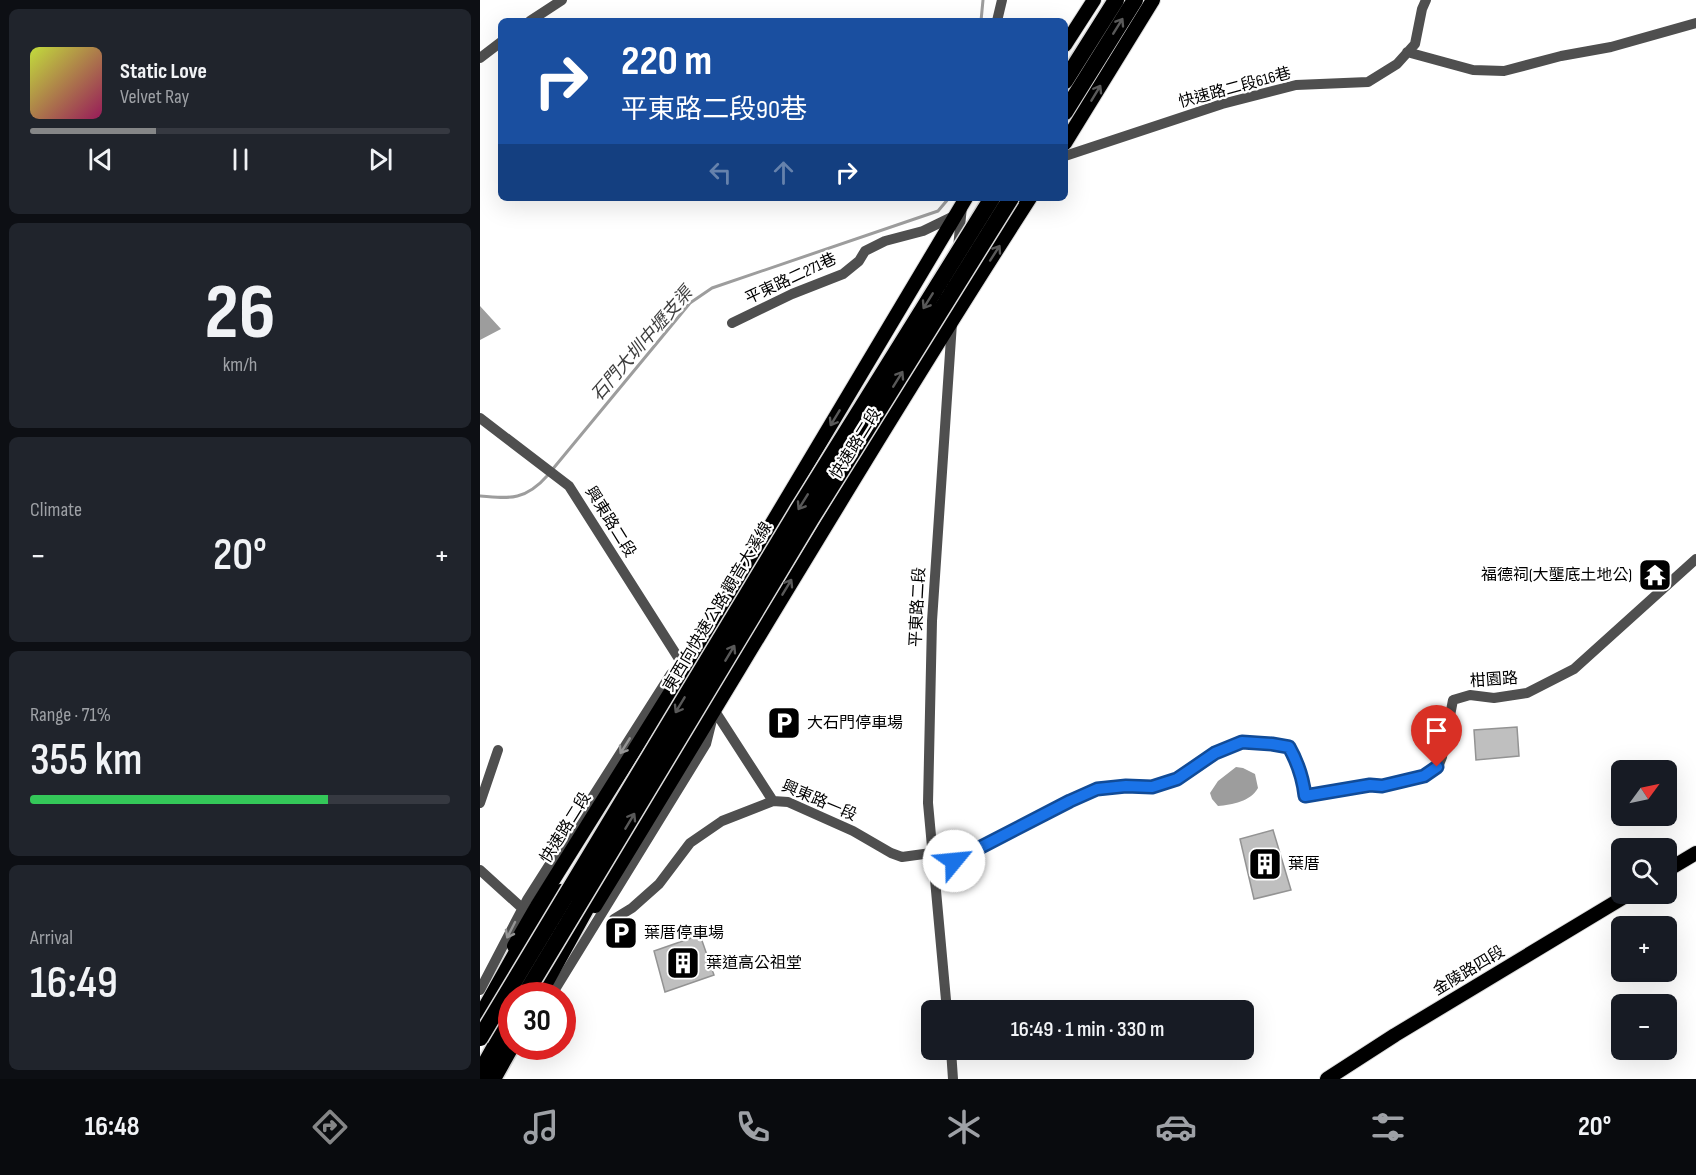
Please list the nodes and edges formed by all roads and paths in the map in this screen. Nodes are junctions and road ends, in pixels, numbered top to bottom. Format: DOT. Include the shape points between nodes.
graph roads {
  1 [pos="562,0"];
  2 [pos="1002,0"];
  3 [pos="1094,0"];
  4 [pos="1116,0"];
  5 [pos="1135,0"];
  6 [pos="1153,0"];
  7 [pos="1426,0"];
  8 [pos="535,18"];
  9 [pos="998,18"];
  10 [pos="1696,23"];
  11 [pos="1068,40"];
  12 [pos="498,44"];
  13 [pos="1407,52"];
  14 [pos="480,58"];
  15 [pos="1068,76"];
  16 [pos="1068,107"];
  17 [pos="1068,138"];
  18 [pos="1068,155"];
  19 [pos="990,201"];
  20 [pos="1009,201"];
  21 [pos="1028,201"];
  22 [pos="961,204"];
  23 [pos="952,320"];
  24 [pos="732,323"];
  25 [pos="480,418"];
  26 [pos="1696,559"];
  27 [pos="685,669"];
  28 [pos="714,709"];
  29 [pos="498,750"];
  30 [pos="773,801"];
  31 [pos="480,803"];
  32 [pos="605,845"];
  33 [pos="1696,853"];
  34 [pos="931,854"];
  35 [pos="1677,864"];
  36 [pos="480,870"];
  37 [pos="935,871"];
  38 [pos="1612,904"];
  39 [pos="522,908"];
  40 [pos="614,919"];
  41 [pos="532,982"];
  42 [pos="547,982"];
  43 [pos="548,982"];
  44 [pos="560,982"];
  45 [pos="480,990"];
  46 [pos="946,1000"];
  47 [pos="480,1009"];
  48 [pos="480,1018"];
  49 [pos="480,1038"];
  50 [pos="498,1042"];
  51 [pos="502,1060"];
  52 [pos="511,1060"];
  53 [pos="952,1060"];
  54 [pos="480,1073"];
  55 [pos="490,1079"];
  56 [pos="500,1079"];
  57 [pos="953,1079"];
  58 [pos="1327,1079"];
  1 -- 8 [label="street"];
  2 -- 9 [label="street"];
  3 -- 11 [label="main road"];
  4 -- 15 [label="highway"];
  16 -- 5 [label="highway, one-way"];
  17 -- 6 [label="main road, one-way"];
  7 -- 13 [label="street, 快速路二段616巷" via="1415,44"];
  10 -- 13 [label="street" via="1504,71 1473,70"];
  12 -- 14 [label="street"];
  13 -- 18 [label="street, 快速路二段616巷" via="1397,64 1368,82 1296,85 1222,104"];
  19 -- 32 [label="highway, 東西向快速公路 觀音大溪線, one-way, bridge" via="798,510"];
  32 -- 20 [label="highway, 東西向快速公路 觀音大溪線, one-way, bridge" via="626,828 811,519"];
  23 -- 21 [label="main road, 快速路二段, one-way"];
  22 -- 23 [label="street, 平東路二段"];
  22 -- 24 [label="street, 平東路二271巷" via="923,231 865,251 843,274"];
  22 -- 27 [label="main road, 快速路二段, one-way"];
  28 -- 23 [label="main road, 快速路二段, one-way"];
  23 -- 34 [label="street, 平東路二段" via="932,621 928,803"];
  25 -- 27 [label="street, 興東路二段" via="569,486"];
  26 -- 37 [label="street, 柑園路" via="1574,669 1527,693 1453,699 1442,758 1424,776 1305,796 1297,761 1289,747 1242,742 1215,753 1168,782 1152,787 1097,789"];
  27 -- 28 [label="street, 興東路一段"];
  27 -- 39 [label="street, 快速路二段, one-way" via="671,674"];
  27 -- 47 [label="main road, 快速路二段" via="530,917"];
  28 -- 30 [label="street, 興東路一段"];
  28 -- 43 [label="main road, 快速路二段"];
  28 -- 44 [label="street, 快速路二段" via="706,744"];
  29 -- 31 [label="street"];
  30 -- 34 [label="street, 興東路一段" via="788,802 902,857"];
  30 -- 40 [label="street" via="722,821 690,843 659,884"];
  32 -- 41 [label="highway, 東西向快速公路 觀音大溪線, bridge"];
  32 -- 42 [label="highway, bridge" via="592,898"];
  32 -- 48 [label="highway, bridge" via="518,950"];
  32 -- 49 [label="highway, 東西向快速公路 觀音大溪線, bridge"];
  33 -- 35 [label="main road"];
  34 -- 37 [label="street, 平東路二段"];
  36 -- 39 [label="street"];
  37 -- 46 [label="street, 平東路二段"];
  38 -- 58 [label="main road, 金陵路四段"];
  39 -- 45 [label="street, 快速路二段, one-way"];
  50 -- 54 [label="highway"];
  51 -- 55 [label="highway"];
  52 -- 56 [label="street"];
  53 -- 57 [label="street"];
}
